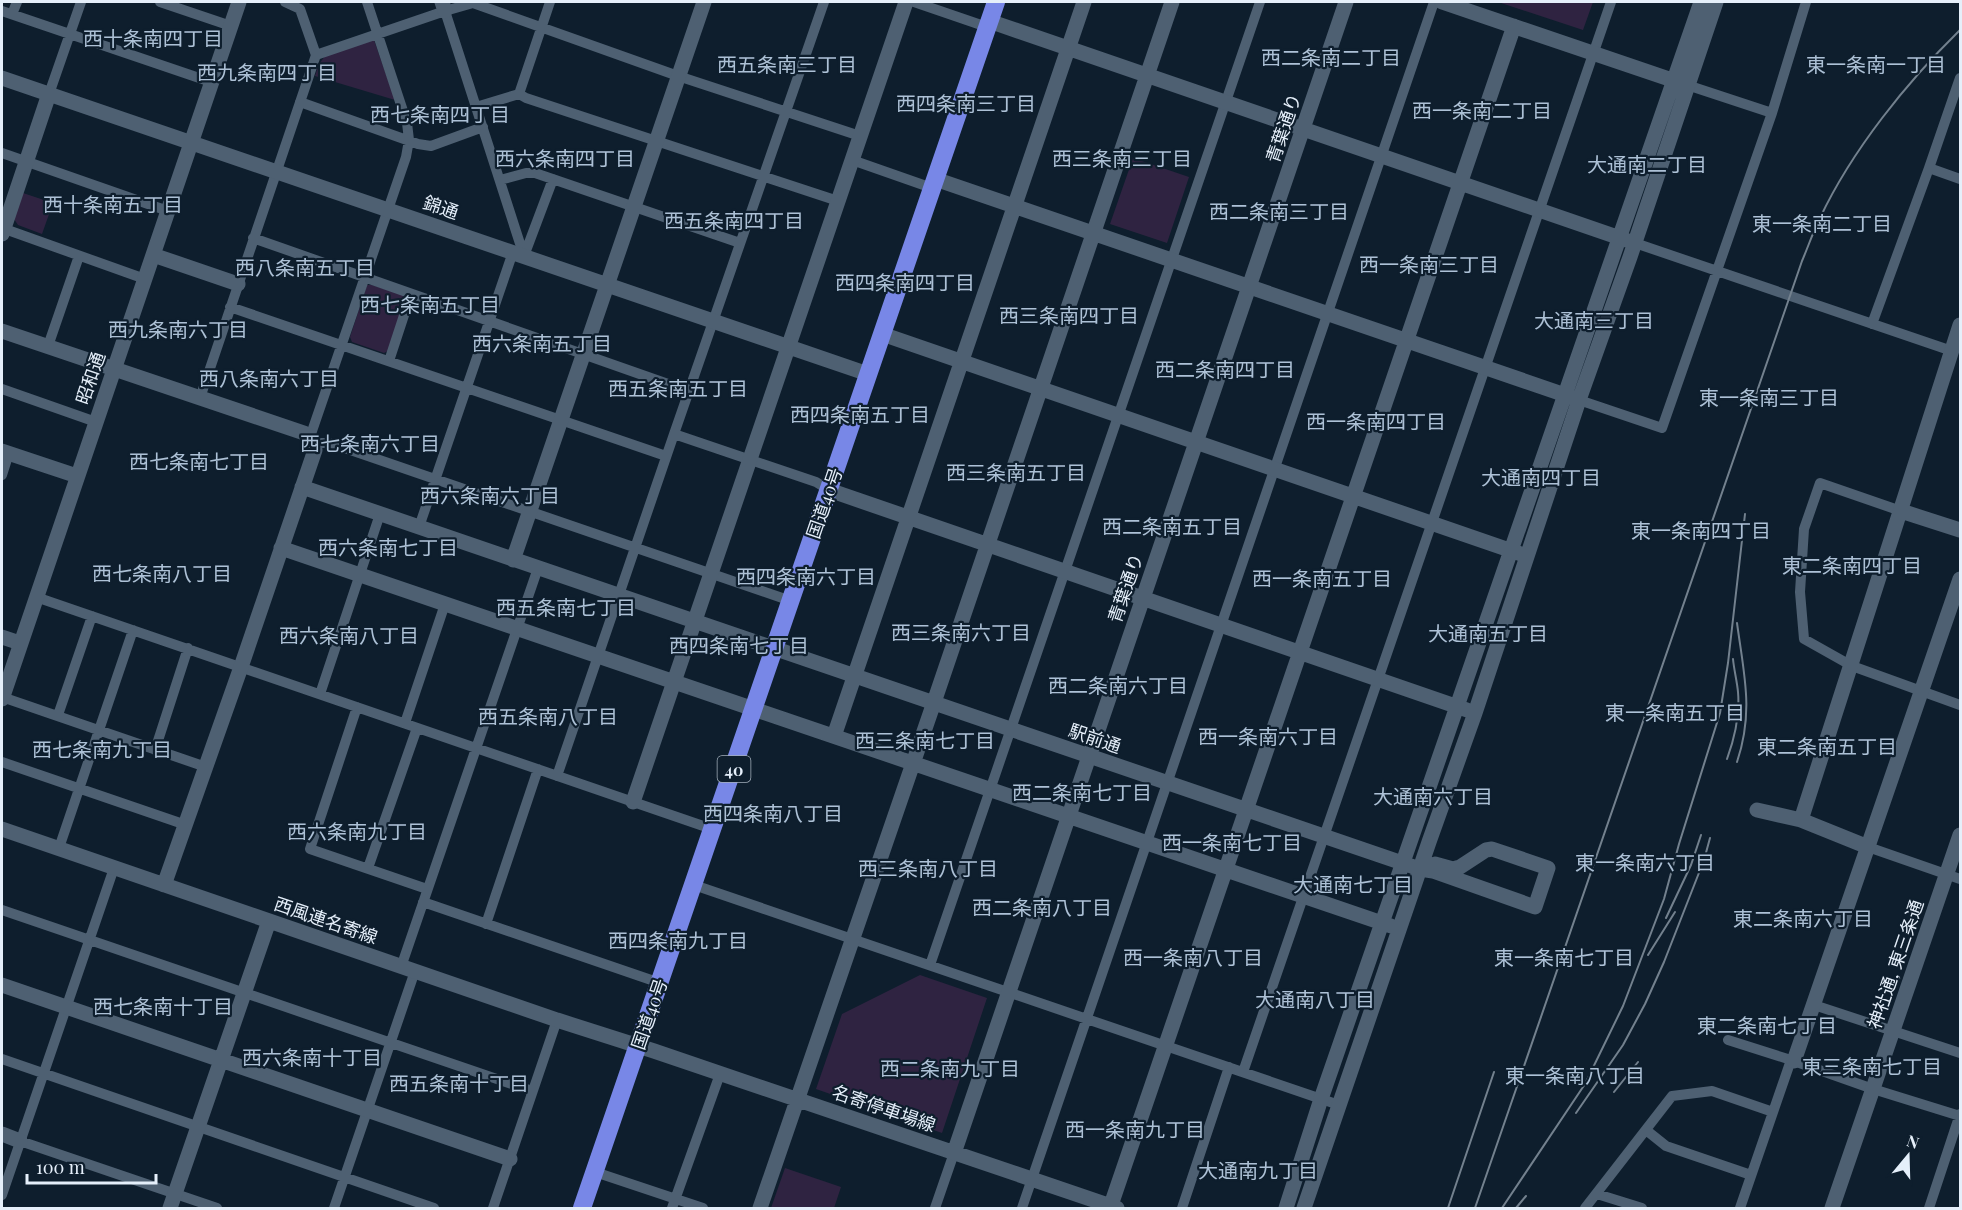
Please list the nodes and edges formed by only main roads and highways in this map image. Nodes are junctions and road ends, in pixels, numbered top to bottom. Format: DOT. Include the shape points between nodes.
graph roads {
  1 [pos="996,2"];
  2 [pos="582,1209"];
  1 -- 2 [label="highway, 国道40号 / 40"];
}
